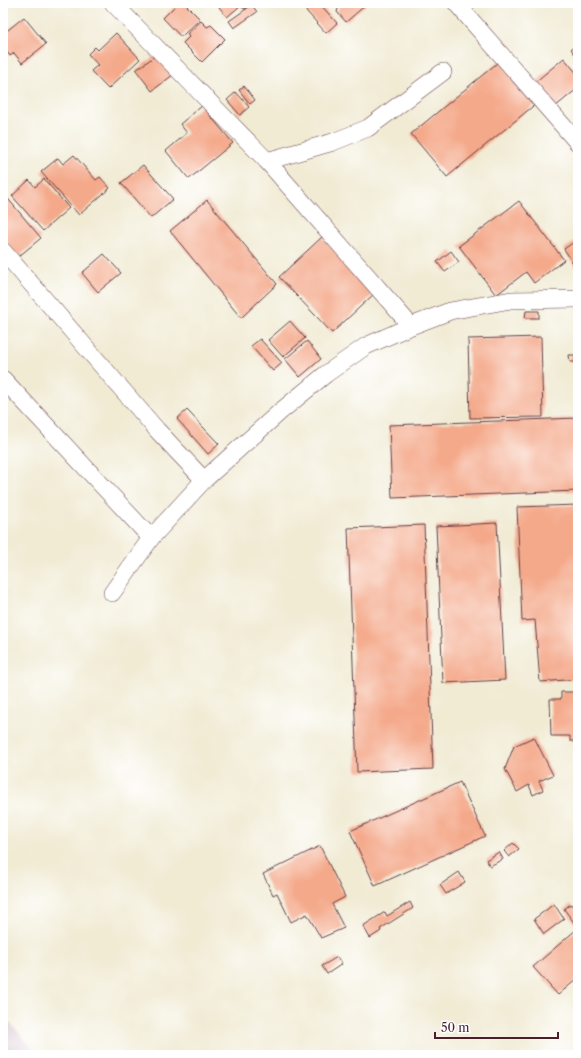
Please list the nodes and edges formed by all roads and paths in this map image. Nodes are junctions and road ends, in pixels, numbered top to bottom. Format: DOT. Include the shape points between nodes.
graph roads {
  1 [pos="113,3"];
  2 [pos="456,3"];
  3 [pos="443,72"];
  4 [pos="578,143"];
  5 [pos="266,161"];
  6 [pos="3,251"];
  7 [pos="578,299"];
  8 [pos="411,326"];
  9 [pos="3,379"];
  10 [pos="204,480"];
  11 [pos="152,538"];
  12 [pos="112,593"];
  1 -- 5 [label="street"];
  2 -- 4 [label="street"];
  3 -- 5 [label="street" via="368,128 333,142"];
  5 -- 8 [label="street"];
  6 -- 10 [label="street" via="157,430"];
  7 -- 8 [label="street" via="511,300 450,311"];
  8 -- 10 [label="street" via="366,346 326,374"];
  9 -- 11 [label="street"];
  10 -- 11 [label="street"];
  11 -- 12 [label="street"];
}
